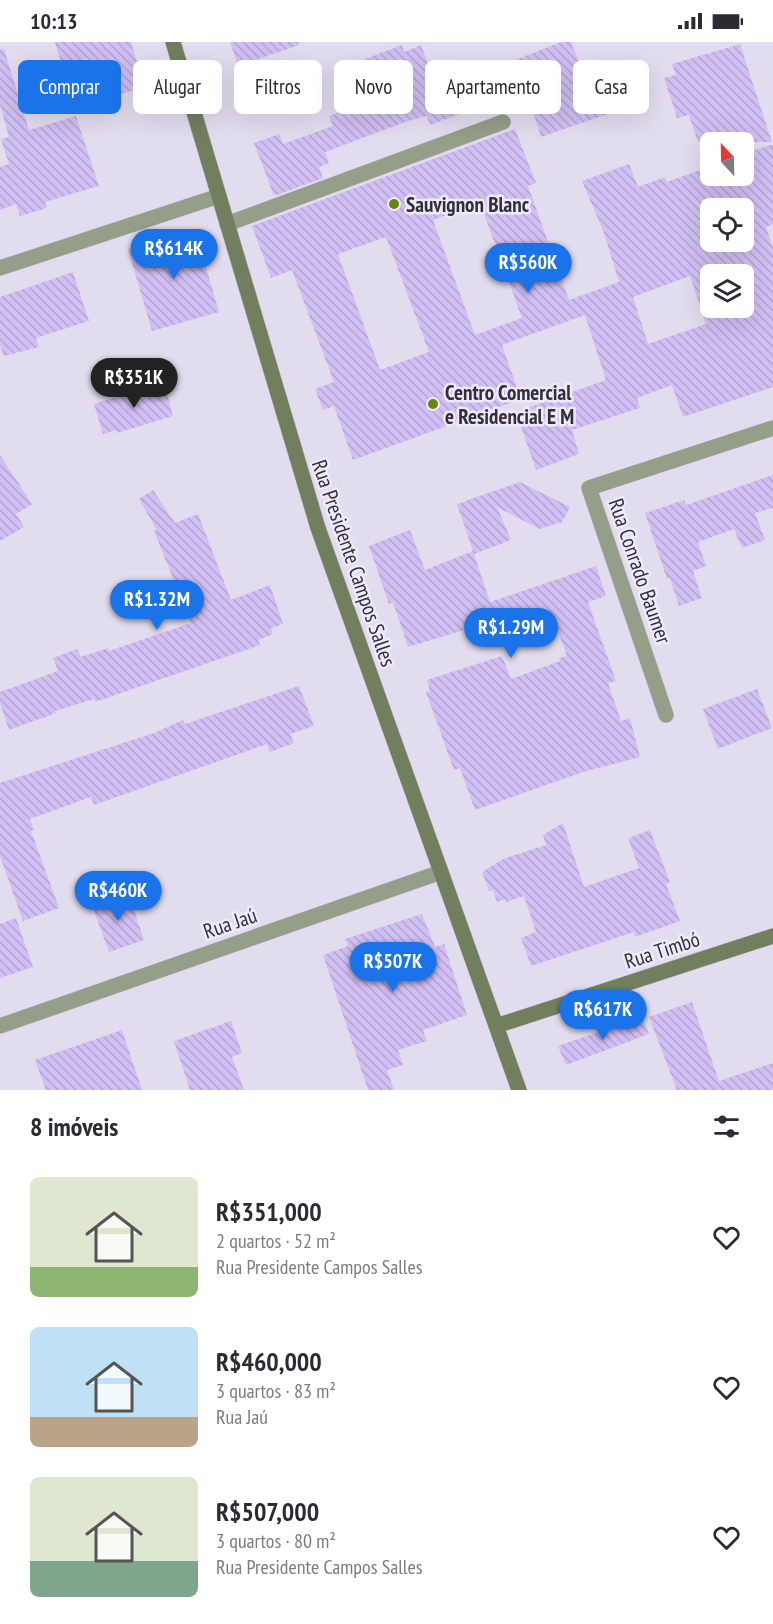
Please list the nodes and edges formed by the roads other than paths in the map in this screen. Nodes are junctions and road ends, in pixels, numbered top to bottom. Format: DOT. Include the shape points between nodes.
graph roads {
  1 [pos="173,42"];
  2 [pos="503,122"];
  3 [pos="219,196"];
  4 [pos="227,224"];
  5 [pos="0,268"];
  6 [pos="773,428"];
  7 [pos="666,715"];
  8 [pos="441,872"];
  9 [pos="773,936"];
  10 [pos="0,1026"];
  11 [pos="496,1026"];
  12 [pos="519,1090"];
  1 -- 3 [label="main road, Rua Presidente Campos Salles"];
  2 -- 4 [label="street"];
  3 -- 4 [label="main road, Rua Presidente Campos Salles"];
  3 -- 5 [label="street"];
  4 -- 8 [label="main road, Rua Presidente Campos Salles" via="318,528"];
  6 -- 7 [label="street, Rua Conrado Baumer" via="589,488"];
  8 -- 10 [label="street, Rua Jaú"];
  8 -- 11 [label="main road, Rua Presidente Campos Salles"];
  9 -- 11 [label="main road, Rua Timbó"];
  11 -- 12 [label="main road, Rua Presidente Campos Salles"];
}
